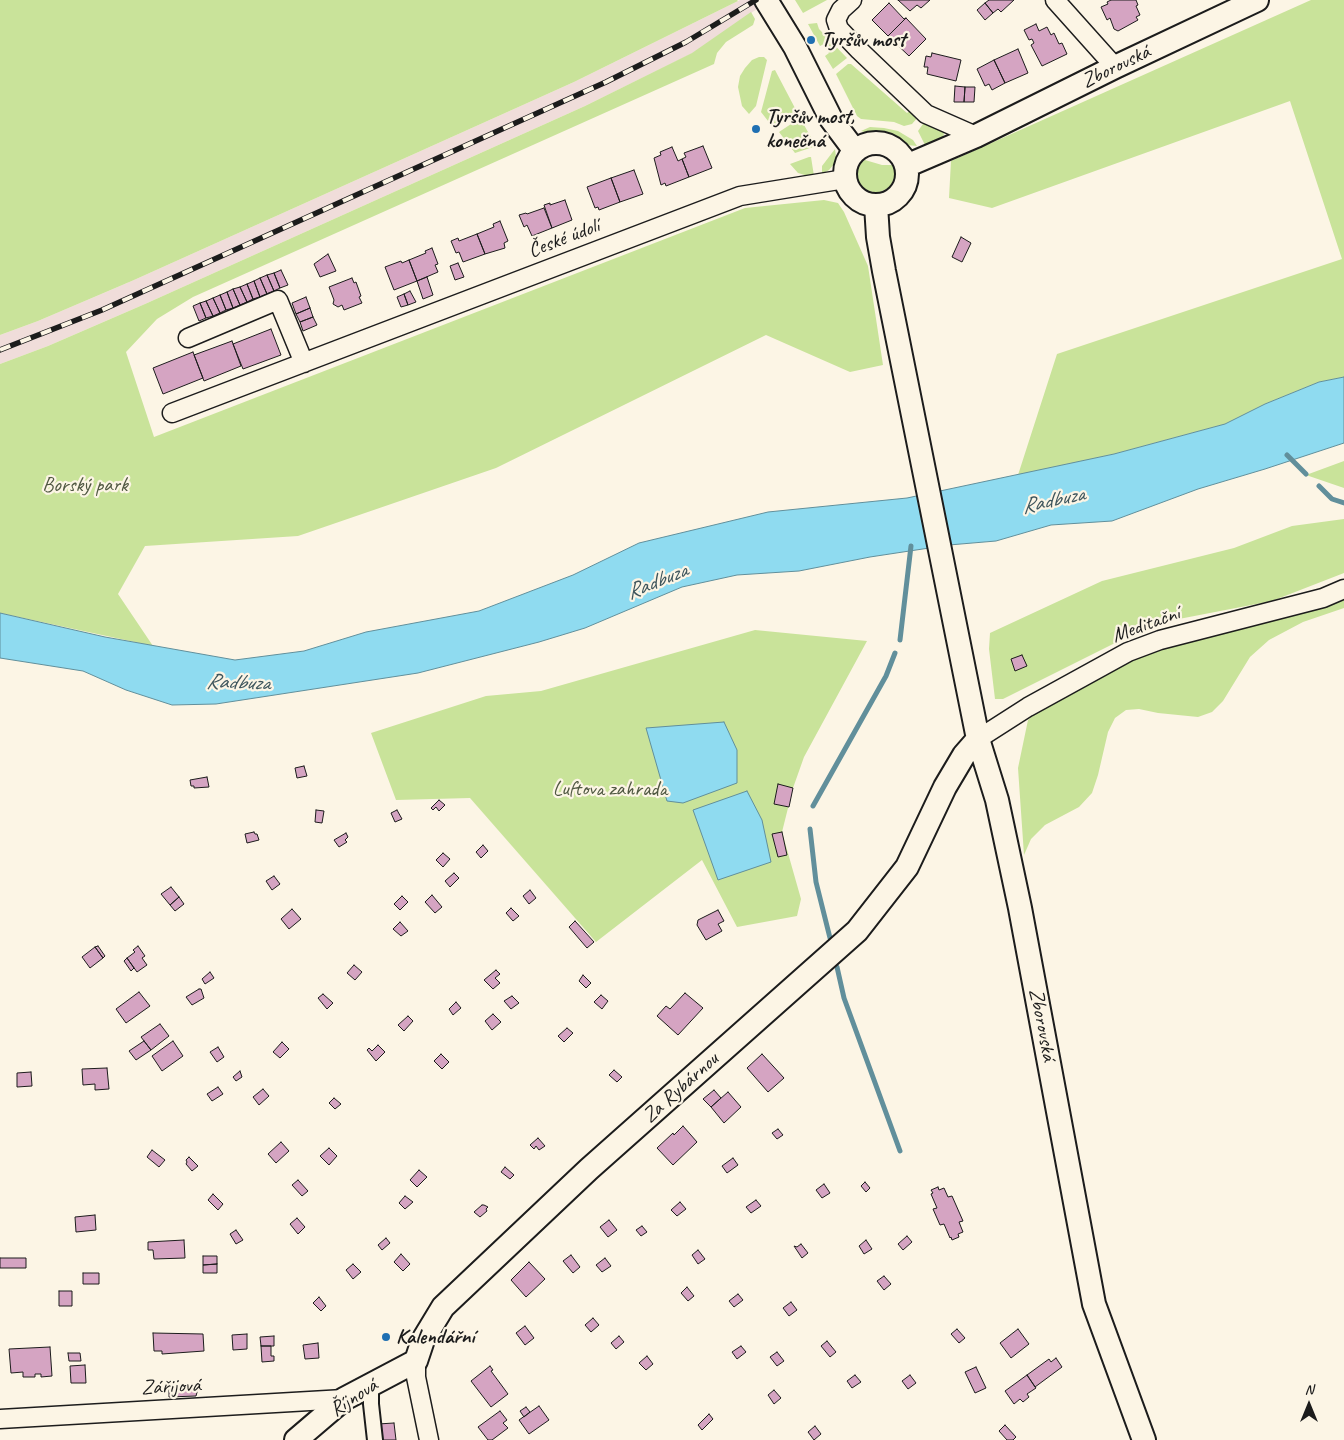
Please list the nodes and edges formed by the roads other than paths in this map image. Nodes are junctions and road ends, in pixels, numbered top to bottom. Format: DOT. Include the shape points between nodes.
graph roads {
  1 [pos="766,0"];
  2 [pos="852,0"];
  3 [pos="1055,0"];
  4 [pos="1257,0"];
  5 [pos="1115,67"];
  6 [pos="976,136"];
  7 [pos="855,151"];
  8 [pos="906,166"];
  9 [pos="845,179"];
  10 [pos="876,206"];
  11 [pos="188,338"];
  12 [pos="304,363"];
  13 [pos="172,413"];
  14 [pos="1344,590"];
  15 [pos="978,739"];
  16 [pos="416,1361"];
  17 [pos="371,1385"];
  18 [pos="344,1399"];
  19 [pos="0,1419"];
  20 [pos="296,1440"];
  21 [pos="375,1440"];
  22 [pos="429,1440"];
  23 [pos="1144,1440"];
  1 -- 7 [label="street" via="795,47 831,118"];
  2 -- 6 [label="street" via="836,20 859,50 926,114"];
  3 -- 5 [label="street"];
  4 -- 5 [label="street, Zborovská"];
  5 -- 6 [label="street, Zborovská"];
  6 -- 8 [label="street, Zborovská"];
  7 -- 8 [label="street" via="869,144 885,144 898,152"];
  7 -- 9 [label="street" via="847,164"];
  8 -- 10 [label="street" via="907,181 900,195"];
  9 -- 10 [label="street" via="856,198"];
  9 -- 12 [label="street, České údolí" via="740,196"];
  10 -- 15 [label="street, Zborovská" via="884,271"];
  11 -- 12 [label="street" via="278,300"];
  12 -- 13 [label="street, České údolí"];
  14 -- 15 [label="street, Meditační" via="1160,640 1128,652 1028,707"];
  15 -- 16 [label="street, Za Rybárnou" via="945,787 908,867 857,931 589,1169 443,1307 423,1340"];
  15 -- 23 [label="street, Zborovská" via="997,800 1020,908 1094,1304"];
  16 -- 17 [label="street, Říjnová"];
  16 -- 22 [label="street, Za Rybárnou" via="416,1377"];
  17 -- 18 [label="street, Říjnová"];
  17 -- 21 [label="street"];
  18 -- 19 [label="street, Zářijová"];
  18 -- 20 [label="street, Říjnová"];
}
